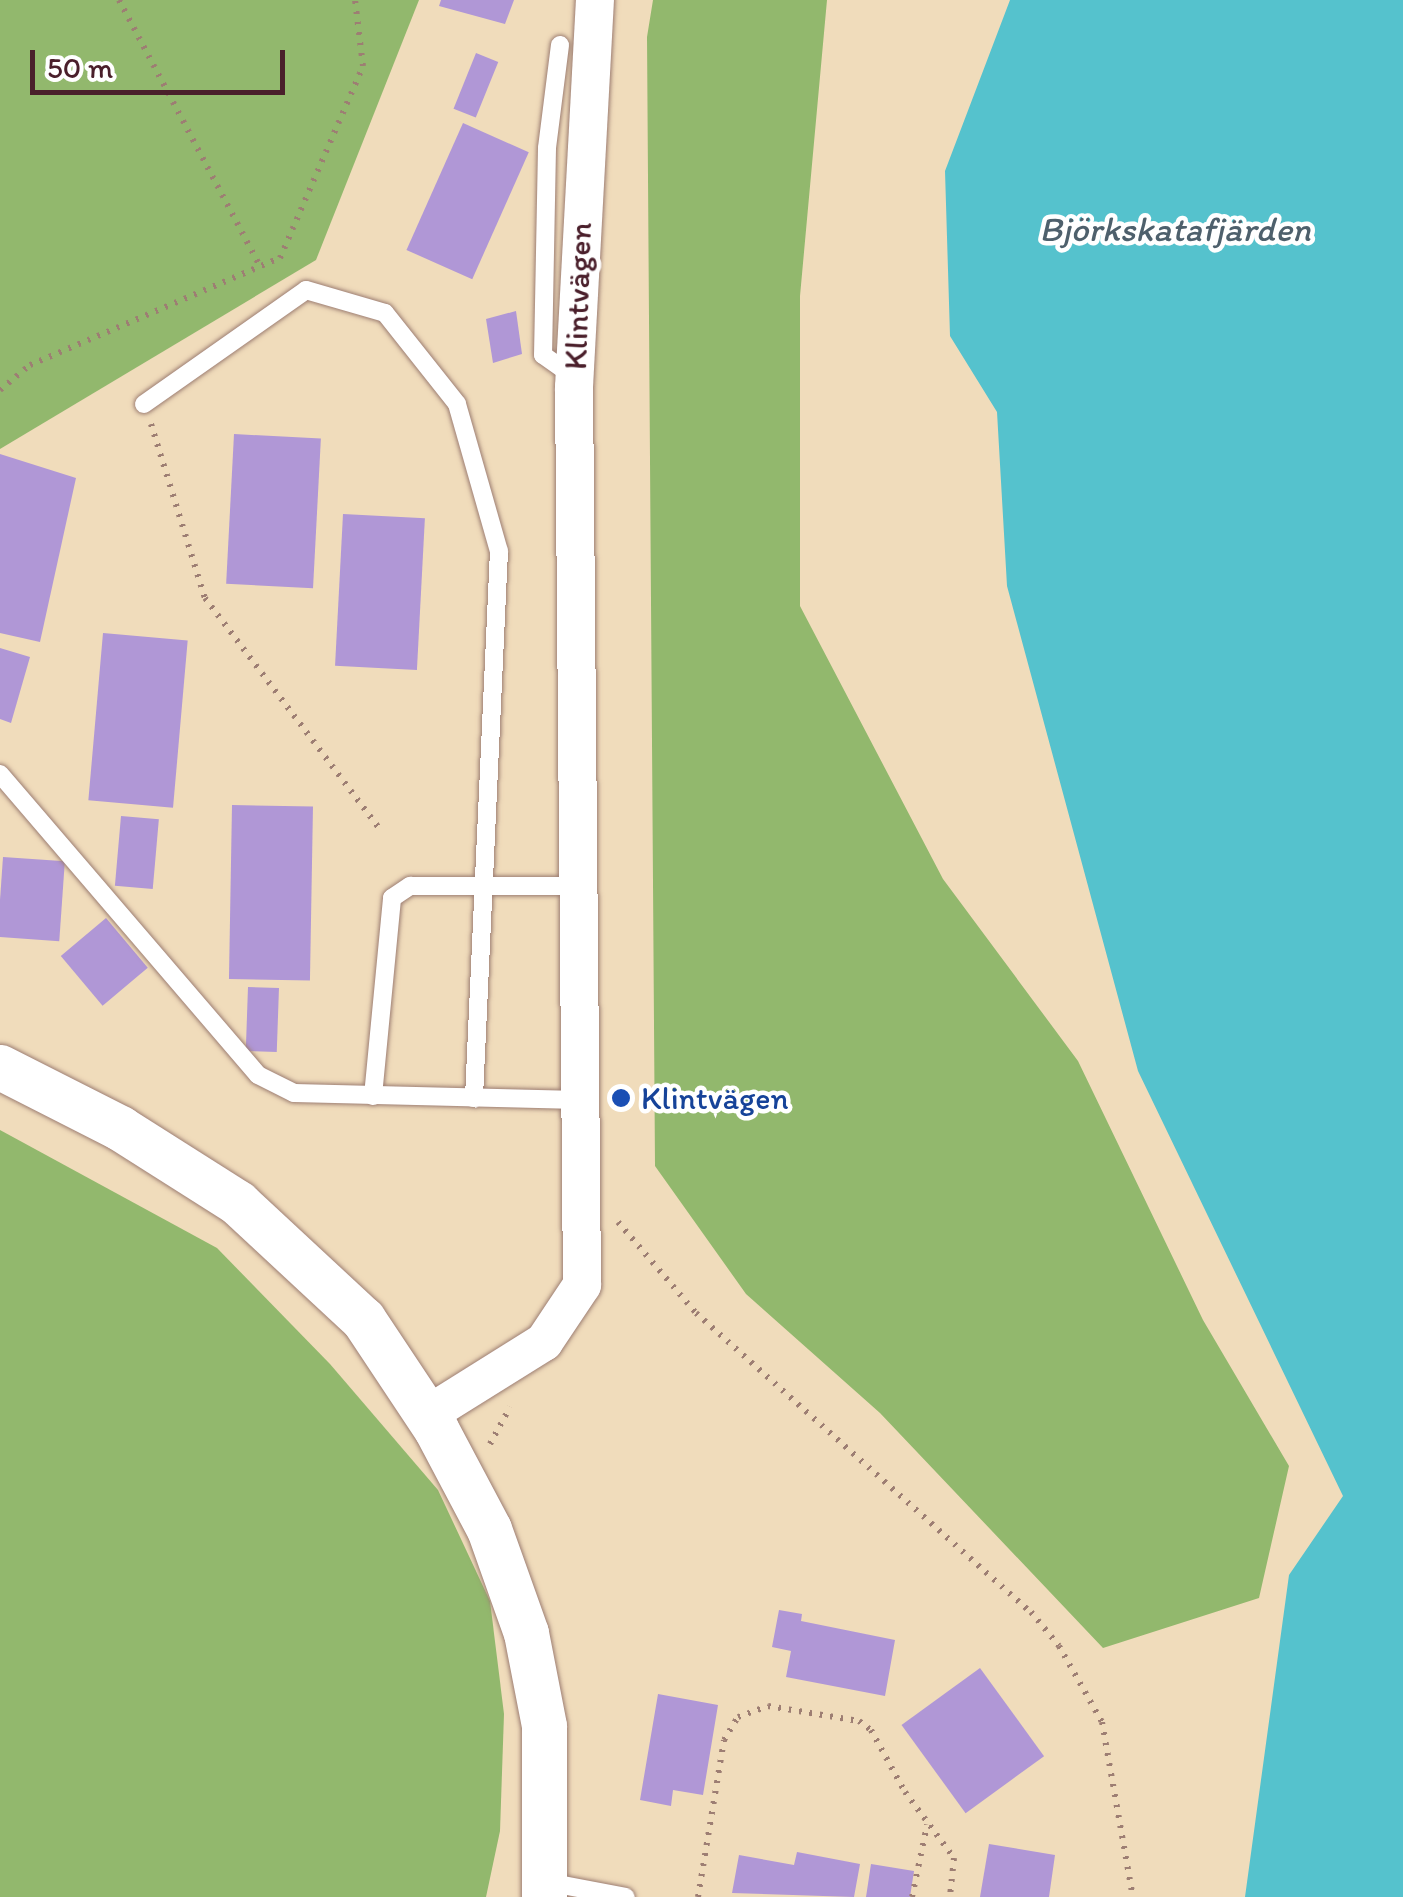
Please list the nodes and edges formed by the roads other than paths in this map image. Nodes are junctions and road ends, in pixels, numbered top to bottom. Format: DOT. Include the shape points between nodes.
graph roads {
  1 [pos="595,0"];
  2 [pos="560,45"];
  3 [pos="575,377"];
  4 [pos="144,404"];
  5 [pos="0,774"];
  6 [pos="577,886"];
  7 [pos="487,887"];
  8 [pos="0,1066"];
  9 [pos="373,1096"];
  10 [pos="474,1098"];
  11 [pos="579,1100"];
  12 [pos="427,1415"];
  13 [pos="545,1890"];
  14 [pos="626,1897"];
  1 -- 3 [label="street, Klintvägen"];
  2 -- 3 [label="lane" via="547,148 544,355"];
  3 -- 6 [label="street, Klintvägen"];
  4 -- 7 [label="lane" via="306,290 385,312 456,404 499,551"];
  5 -- 9 [label="lane" via="258,1076 294,1093"];
  6 -- 7 [label="lane"];
  6 -- 11 [label="street, Klintvägen"];
  7 -- 9 [label="lane" via="410,886 392,898"];
  7 -- 10 [label="lane"];
  8 -- 12 [label="street" via="120,1128 238,1203 363,1319"];
  9 -- 10 [label="lane"];
  10 -- 11 [label="lane"];
  11 -- 12 [label="street, Klintvägen" via="582,1284 576,1300 544,1342"];
  12 -- 13 [label="street" via="488,1529 526,1633 544,1726"];
  13 -- 14 [label="lane"];
}
